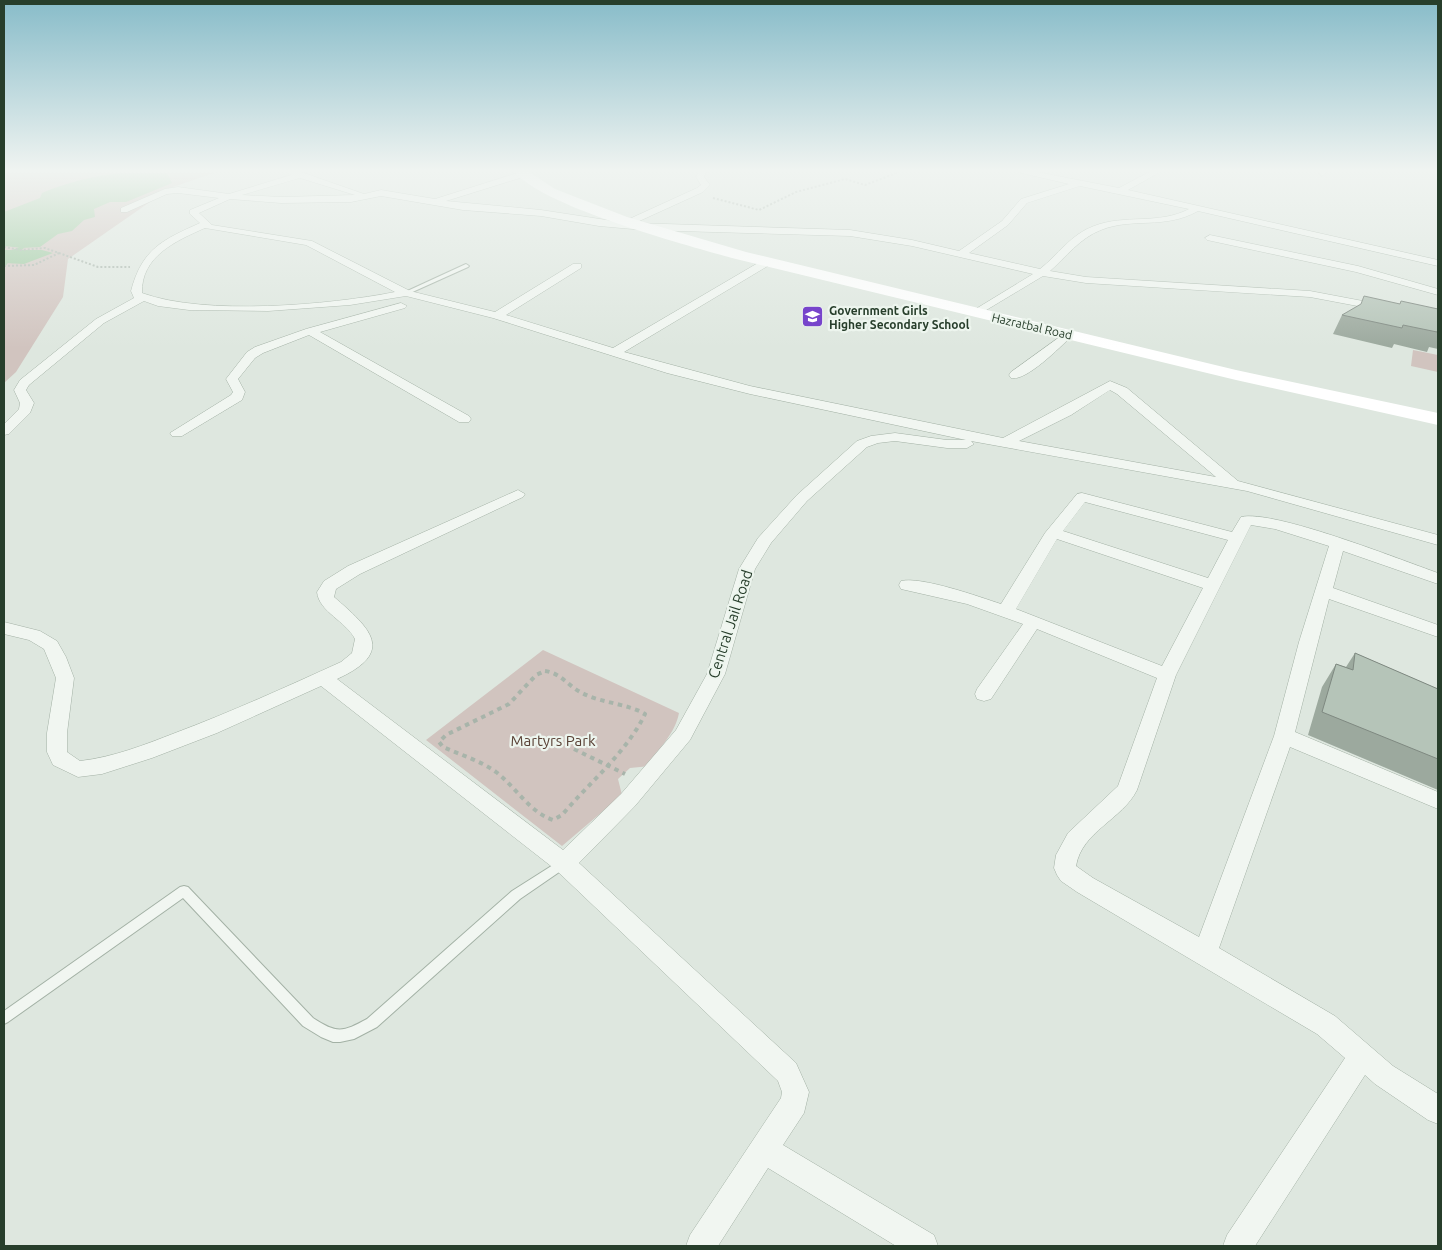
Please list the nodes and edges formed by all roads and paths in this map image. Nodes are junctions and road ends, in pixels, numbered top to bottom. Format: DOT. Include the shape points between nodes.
graph roads {
  1 [pos="194,230"];
  2 [pos="225,230"];
  3 [pos="659,230"];
  4 [pos="787,230"];
  5 [pos="995,230"];
  6 [pos="1090,230"];
  7 [pos="1292,230"];
  8 [pos="1210,238"];
  9 [pos="4,248"];
  10 [pos="60,253"];
  11 [pos="963,253"];
  12 [pos="767,262"];
  13 [pos="1438,263"];
  14 [pos="143,265"];
  15 [pos="4,266"];
  16 [pos="466,266"];
  17 [pos="577,266"];
  18 [pos="1042,274"];
  19 [pos="1438,292"];
  20 [pos="406,293"];
  21 [pos="142,298"];
  22 [pos="428,298"];
  23 [pos="1393,310"];
  24 [pos="978,312"];
  25 [pos="497,316"];
  26 [pos="310,332"];
  27 [pos="1068,334"];
  28 [pos="615,352"];
  29 [pos="1015,375"];
  30 [pos="464,419"];
  31 [pos="1438,419"];
  32 [pos="4,431"];
  33 [pos="177,433"];
  34 [pos="996,441"];
  35 [pos="1234,485"];
  36 [pos="518,494"];
  37 [pos="1053,533"];
  38 [pos="1235,537"];
  39 [pos="1438,540"];
  40 [pos="1337,545"];
  41 [pos="1438,579"];
  42 [pos="907,585"];
  43 [pos="1212,585"];
  44 [pos="1324,591"];
  45 [pos="1005,612"];
  46 [pos="1033,622"];
  47 [pos="4,628"];
  48 [pos="1438,630"];
  49 [pos="1167,674"];
  50 [pos="323,678"];
  51 [pos="984,694"];
  52 [pos="1284,736"];
  53 [pos="574,749"];
  54 [pos="606,766"];
  55 [pos="644,783"];
  56 [pos="1438,801"];
  57 [pos="564,863"];
  58 [pos="1205,953"];
  59 [pos="4,1018"];
  60 [pos="1362,1056"];
  61 [pos="1438,1110"];
  62 [pos="765,1150"];
  63 [pos="701,1246"];
  64 [pos="923,1246"];
  65 [pos="1238,1246"];
  1 -- 14 [label="street" via="157,249"];
  2 -- 20 [label="street" via="309,243"];
  3 -- 12 [label="main road, Hazratbal Road"];
  4 -- 11 [label="street" via="850,233"];
  5 -- 11 [label="street"];
  6 -- 18 [label="street" via="1070,244"];
  7 -- 13 [label="street"];
  8 -- 19 [label="street" via="1358,269"];
  9 -- 10 [label="path" via="45,248"];
  10 -- 14 [label="path" via="98,267"];
  10 -- 15 [label="path" via="34,265"];
  11 -- 18 [label="street"];
  12 -- 24 [label="main road, Hazratbal Road"];
  12 -- 28 [label="street"];
  14 -- 21 [label="street" via="136,291"];
  16 -- 20 [label="lane"];
  17 -- 25 [label="street"];
  18 -- 23 [label="street" via="1110,282 1310,294"];
  18 -- 24 [label="street"];
  20 -- 21 [label="street" via="360,302 251,307 196,307"];
  20 -- 22 [label="street"];
  21 -- 32 [label="street" via="100,321 24,383 20,390 26,403 25,410"];
  22 -- 25 [label="street"];
  22 -- 26 [label="street"];
  24 -- 27 [label="main road, Hazratbal Road"];
  25 -- 28 [label="street"];
  26 -- 30 [label="street"];
  26 -- 33 [label="street" via="251,355 232,379 239,392 237,397"];
  27 -- 29 [label="street"];
  27 -- 31 [label="main road, Hazratbal Road"];
  28 -- 34 [label="street" via="750,390"];
  34 -- 35 [label="street"];
  34 -- 35 [label="street" via="1066,412 1112,384"];
  34 -- 55 [label="street, Central Jail Road" via="947,444 896,437 876,439 862,444 802,498 746,569 716,674 683,735"];
  35 -- 39 [label="street"];
  36 -- 50 [label="street" via="354,570 330,585 325,592 326,598 363,634 366,643 357,660"];
  37 -- 38 [label="street" via="1082,497"];
  37 -- 43 [label="street"];
  37 -- 45 [label="street"];
  38 -- 40 [label="street" via="1243,523 1256,519"];
  38 -- 43 [label="street"];
  40 -- 41 [label="street"];
  40 -- 44 [label="street"];
  42 -- 45 [label="street" via="928,588"];
  43 -- 49 [label="street"];
  44 -- 48 [label="street"];
  44 -- 52 [label="street"];
  45 -- 46 [label="street"];
  46 -- 49 [label="street"];
  46 -- 51 [label="street"];
  47 -- 50 [label="street" via="34,634 51,645 65,678 57,752 66,764 78,768 102,766 145,754"];
  49 -- 58 [label="street" via="1127,790 1076,839 1065,868 1085,886"];
  50 -- 57 [label="street"];
  52 -- 56 [label="street"];
  52 -- 58 [label="street"];
  53 -- 54 [label="path"];
  54 -- 54 [label="path" via="562,815 550,819 536,812 508,781 492,769 443,747 440,742 446,735 509,704 536,676 549,671 589,697 645,714 641,724"];
  54 -- 55 [label="path"];
  55 -- 57 [label="street, Central Jail Road"];
  57 -- 59 [label="lane" via="516,895 372,1023 355,1033 338,1037 325,1034 308,1022 184,891"];
  57 -- 62 [label="street" via="787,1072 796,1092 794,1103"];
  58 -- 60 [label="street" via="1326,1025"];
  60 -- 61 [label="street" via="1384,1075"];
  60 -- 65 [label="street"];
  62 -- 63 [label="street"];
  62 -- 64 [label="street"];
}
